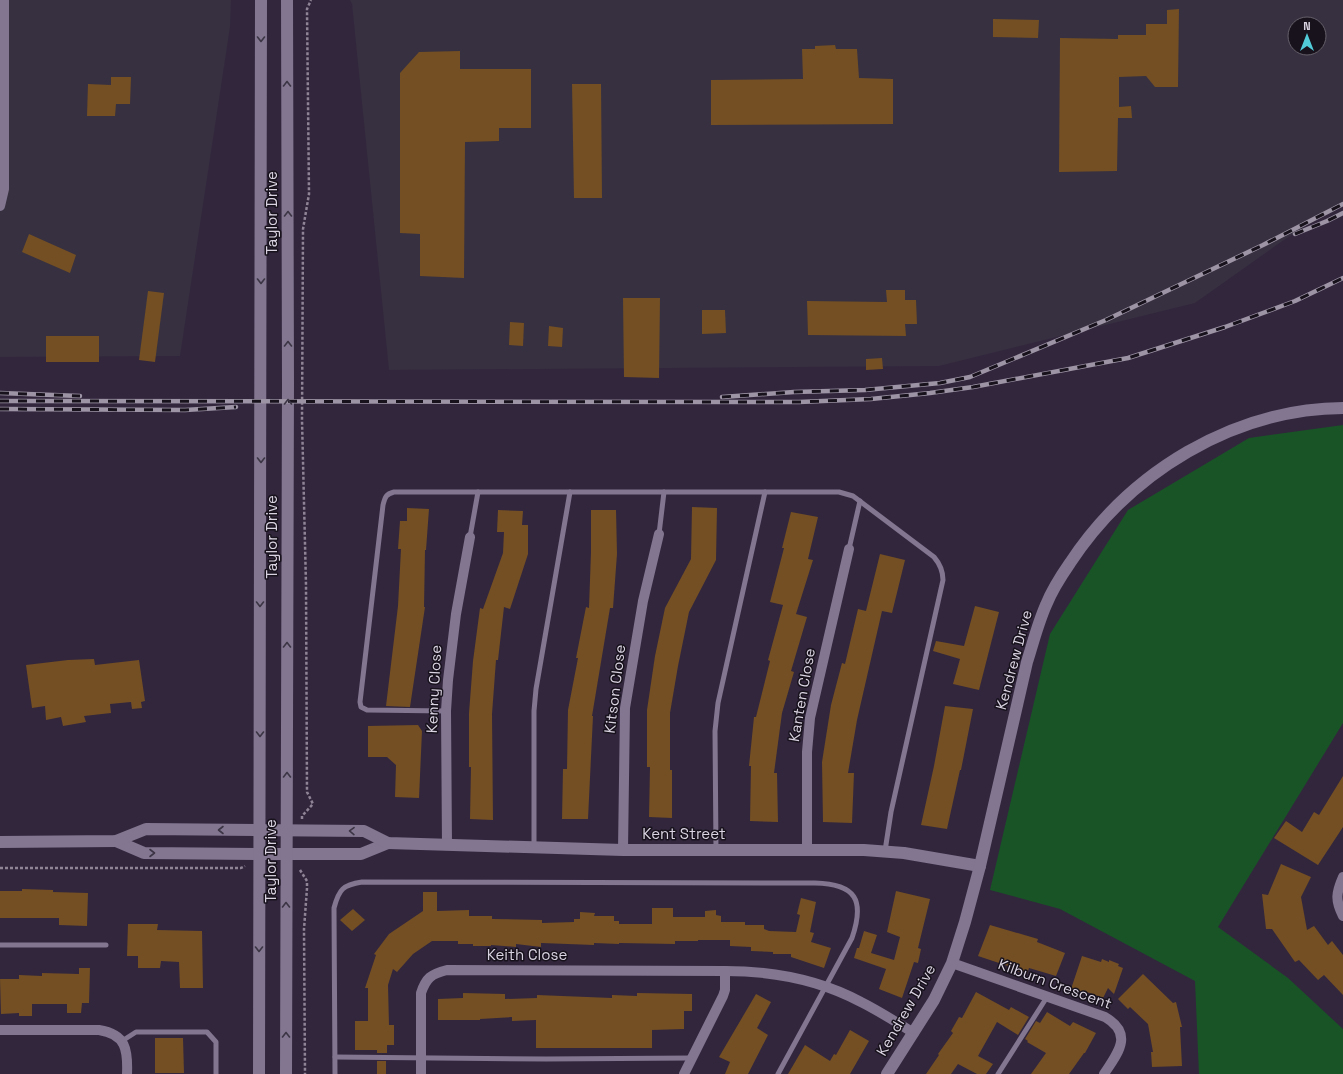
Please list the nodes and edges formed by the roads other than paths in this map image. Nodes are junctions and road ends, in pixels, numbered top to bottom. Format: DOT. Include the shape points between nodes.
graph roads {
  1 [pos="4,0"];
  2 [pos="261,0"];
  3 [pos="287,0"];
  4 [pos="0,206"];
  5 [pos="1343,408"];
  6 [pos="478,492"];
  7 [pos="570,492"];
  8 [pos="664,492"];
  9 [pos="765,492"];
  10 [pos="860,501"];
  11 [pos="659,534"];
  12 [pos="470,537"];
  13 [pos="849,549"];
  14 [pos="446,710"];
  15 [pos="260,830"];
  16 [pos="287,830"];
  17 [pos="116,841"];
  18 [pos="0,842"];
  19 [pos="388,843"];
  20 [pos="447,845"];
  21 [pos="534,848"];
  22 [pos="623,850"];
  23 [pos="716,850"];
  24 [pos="807,850"];
  25 [pos="885,851"];
  26 [pos="260,854"];
  27 [pos="287,854"];
  28 [pos="980,866"];
  29 [pos="1343,877"];
  30 [pos="1343,916"];
  31 [pos="0,945"];
  32 [pos="106,945"];
  33 [pos="952,963"];
  34 [pos="725,971"];
  35 [pos="825,986"];
  36 [pos="1047,997"];
  37 [pos="0,1030"];
  38 [pos="914,1033"];
  39 [pos="122,1041"];
  40 [pos="335,1057"];
  41 [pos="421,1057"];
  42 [pos="692,1058"];
  43 [pos="127,1074"];
  44 [pos="216,1074"];
  45 [pos="259,1074"];
  46 [pos="286,1074"];
  47 [pos="335,1074"];
  48 [pos="421,1074"];
  49 [pos="684,1074"];
  50 [pos="778,1074"];
  51 [pos="887,1074"];
  52 [pos="998,1074"];
  53 [pos="1104,1074"];
  1 -- 4 [label="street" via="4,189"];
  2 -- 15 [label="street, Taylor Drive, one-way"];
  16 -- 3 [label="street, Taylor Drive, one-way"];
  5 -- 28 [label="street, Kendrew Drive" via="1320,408 1251,423 1186,452 1126,497 1081,546 1046,604 1035,633"];
  6 -- 7 [label="lane"];
  6 -- 12 [label="lane"];
  6 -- 14 [label="lane" via="394,492 385,497 383,505 361,707 367,710"];
  7 -- 8 [label="lane"];
  7 -- 21 [label="lane" via="536,689"];
  8 -- 9 [label="lane"];
  8 -- 11 [label="lane"];
  9 -- 10 [label="lane" via="839,492 847,493"];
  9 -- 23 [label="lane" via="718,703 715,731"];
  10 -- 13 [label="lane"];
  10 -- 25 [label="lane" via="934,557 943,573 891,812"];
  11 -- 22 [label="street, Kitson Close" via="643,600 625,708"];
  12 -- 14 [label="street, Kenny Close" via="452,643"];
  13 -- 24 [label="street, Kanten Close" via="810,718 807,752"];
  14 -- 20 [label="street, Kenny Close"];
  15 -- 16 [label="street, Kent Street"];
  15 -- 17 [label="street, Kent Street, one-way" via="146,829"];
  15 -- 26 [label="street, Taylor Drive"];
  19 -- 16 [label="street, Kent Street, one-way" via="364,831"];
  16 -- 27 [label="street, Taylor Drive"];
  17 -- 18 [label="street"];
  17 -- 26 [label="street, Kent Street, one-way" via="144,853"];
  19 -- 20 [label="street, Kent Street"];
  19 -- 27 [label="street, Kent Street" via="361,854"];
  20 -- 21 [label="street, Kent Street"];
  21 -- 22 [label="street, Kent Street"];
  22 -- 23 [label="street, Kent Street"];
  23 -- 24 [label="street, Kent Street"];
  24 -- 25 [label="street, Kent Street"];
  25 -- 28 [label="street, Kent Street"];
  26 -- 27 [label="street, Kent Street"];
  26 -- 45 [label="street, Taylor Drive, one-way"];
  46 -- 27 [label="street, Taylor Drive, one-way"];
  28 -- 33 [label="street, Kendrew Drive"];
  29 -- 30 [label="street" via="1336,898"];
  31 -- 32 [label="lane"];
  33 -- 36 [label="street, Kilburn Crescent"];
  33 -- 38 [label="street, Kendrew Drive"];
  34 -- 35 [label="street, Keith Close" via="774,973"];
  34 -- 41 [label="street, Keith Close" via="438,972 424,982 421,993"];
  34 -- 42 [label="street" via="723,996"];
  35 -- 38 [label="street, Keith Close" via="860,1001"];
  35 -- 40 [label="lane" via="848,948 856,928 857,912 855,898 849,890 827,883 362,882 350,884 342,889 334,908"];
  35 -- 50 [label="lane"];
  36 -- 52 [label="lane"];
  36 -- 53 [label="street, Kilburn Crescent" via="1105,1017 1118,1026 1122,1040 1120,1047"];
  37 -- 39 [label="street" via="99,1030 116,1034"];
  38 -- 51 [label="street, Kendrew Drive"];
  39 -- 43 [label="street" via="126,1049"];
  39 -- 44 [label="lane" via="136,1032 207,1032 216,1042"];
  40 -- 41 [label="lane"];
  40 -- 47 [label="lane"];
  41 -- 42 [label="lane"];
  41 -- 48 [label="street, Keith Close"];
  42 -- 49 [label="street"];
}
